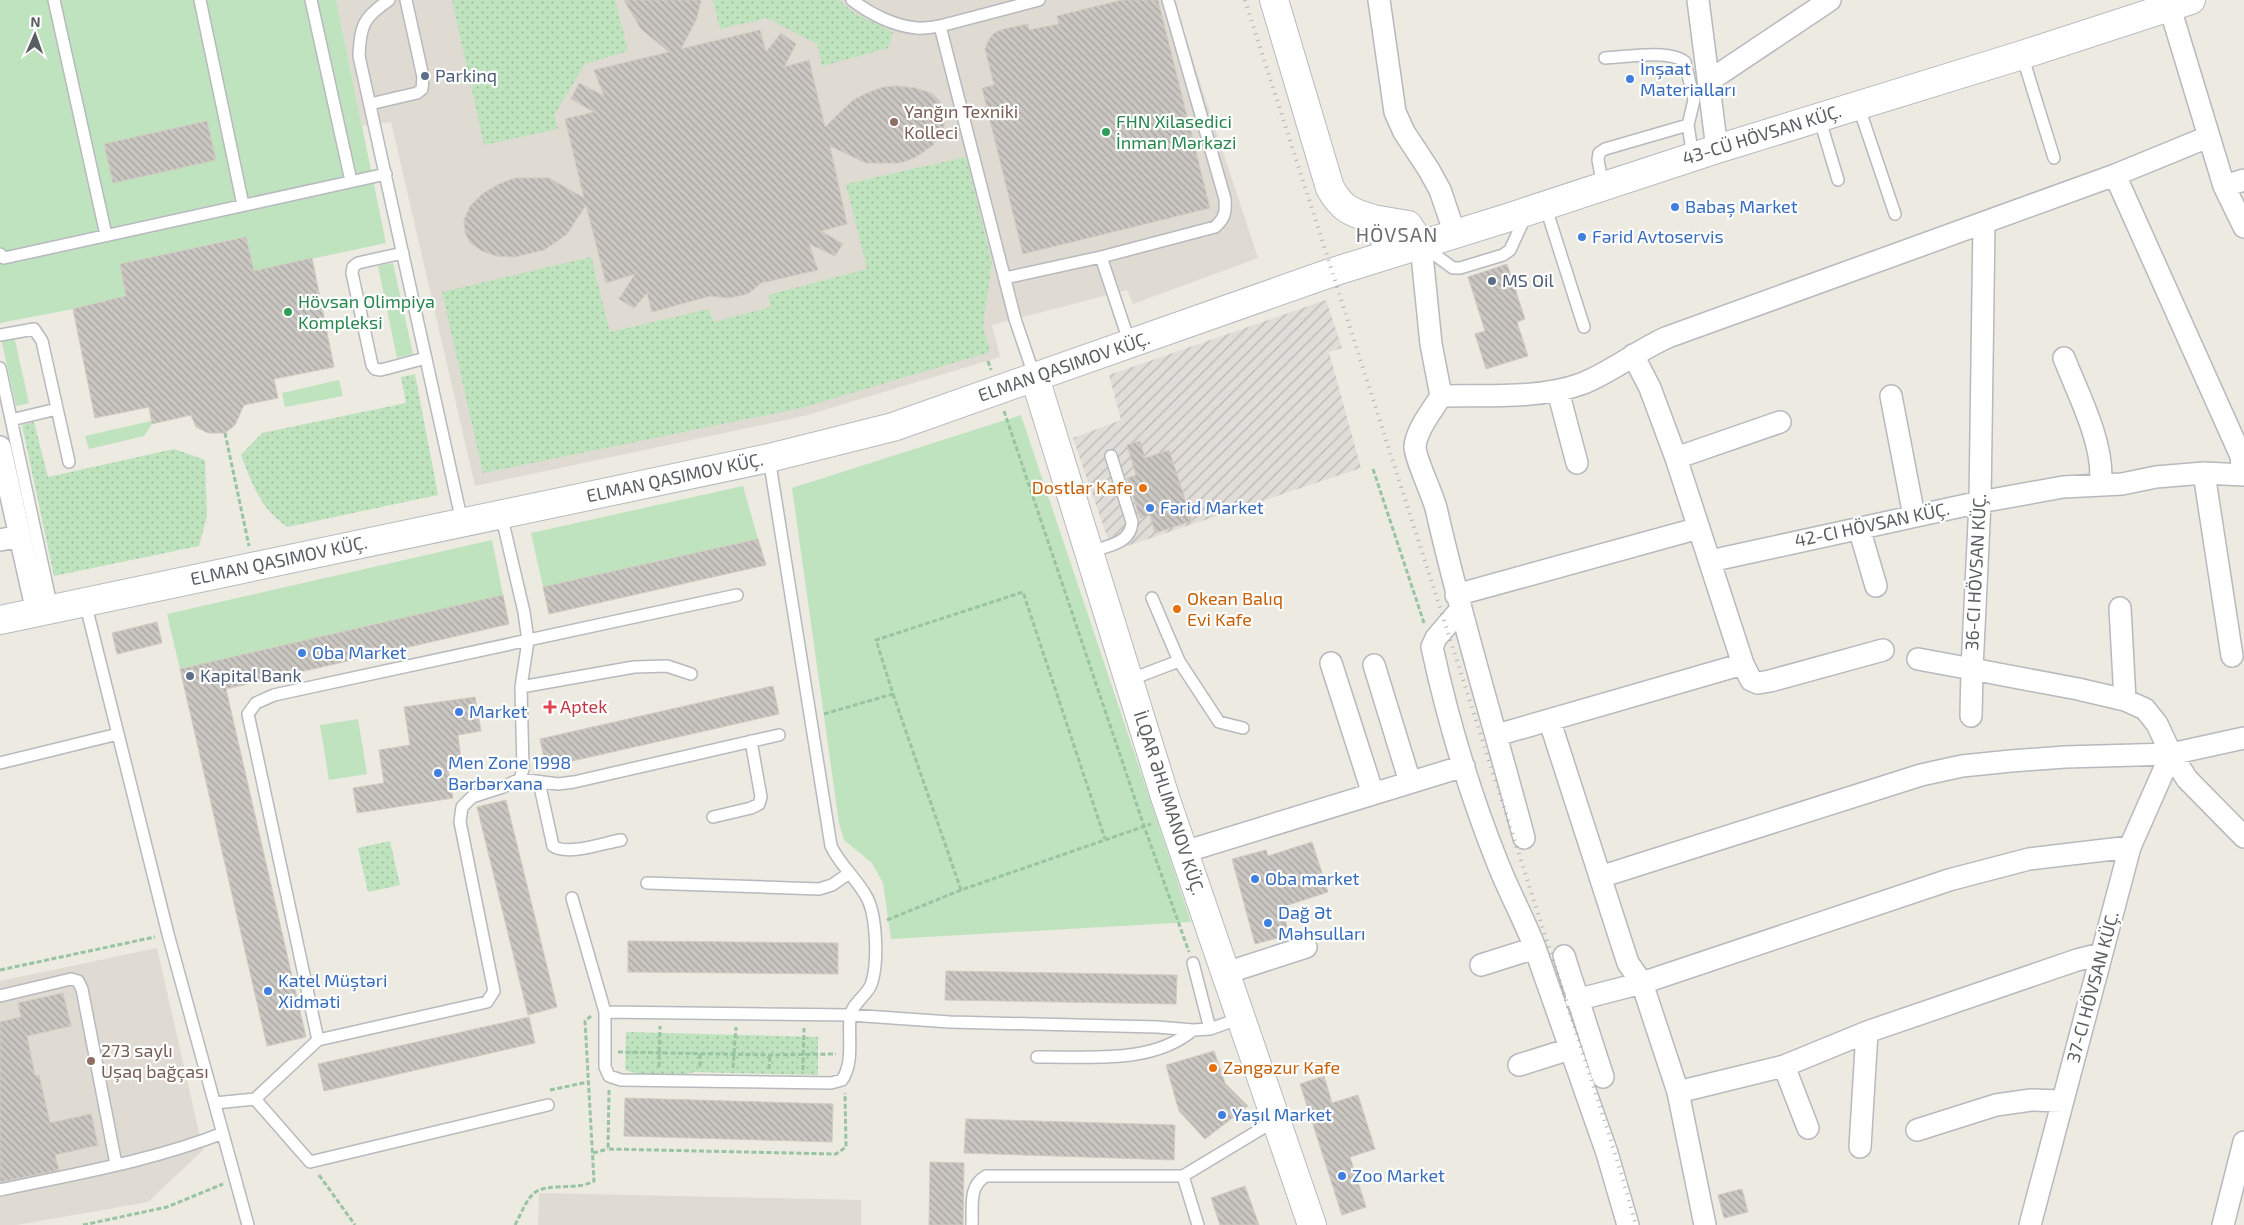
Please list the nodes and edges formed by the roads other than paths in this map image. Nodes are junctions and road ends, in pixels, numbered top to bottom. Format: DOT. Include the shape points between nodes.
graph roads {
  1 [pos="54,0"];
  2 [pos="200,0"];
  3 [pos="311,0"];
  4 [pos="389,0"];
  5 [pos="406,0"];
  6 [pos="852,0"];
  7 [pos="1039,0"];
  8 [pos="1168,0"];
  9 [pos="1274,0"];
  10 [pos="1379,0"];
  11 [pos="1698,0"];
  12 [pos="1830,0"];
  13 [pos="2184,2"];
  14 [pos="940,26"];
  15 [pos="2022,55"];
  16 [pos="1605,58"];
  17 [pos="1709,81"];
  18 [pos="370,104"];
  19 [pos="1858,105"];
  20 [pos="1819,117"];
  21 [pos="1688,125"];
  22 [pos="2208,137"];
  23 [pos="1705,153"];
  24 [pos="2054,158"];
  25 [pos="386,174"];
  26 [pos="2115,175"];
  27 [pos="1838,180"];
  28 [pos="351,181"];
  29 [pos="2234,183"];
  30 [pos="1603,186"];
  31 [pos="243,205"];
  32 [pos="1536,208"];
  33 [pos="1895,214"];
  34 [pos="1373,219"];
  35 [pos="1984,223"];
  36 [pos="2244,227"];
  37 [pos="1454,234"];
  38 [pos="106,235"];
  39 [pos="1421,244"];
  40 [pos="403,253"];
  41 [pos="0,254"];
  42 [pos="1102,257"];
  43 [pos="1379,257"];
  44 [pos="1005,278"];
  45 [pos="1584,327"];
  46 [pos="0,335"];
  47 [pos="1130,344"];
  48 [pos="1634,354"];
  49 [pos="426,358"];
  50 [pos="2064,358"];
  51 [pos="0,368"];
  52 [pos="1035,378"];
  53 [pos="1558,391"];
  54 [pos="1441,396"];
  55 [pos="1891,396"];
  56 [pos="57,409"];
  57 [pos="11,420"];
  58 [pos="1780,422"];
  59 [pos="0,448"];
  60 [pos="1111,456"];
  61 [pos="769,458"];
  62 [pos="1676,458"];
  63 [pos="69,462"];
  64 [pos="1576,463"];
  65 [pos="2204,473"];
  66 [pos="2243,475"];
  67 [pos="2100,485"];
  68 [pos="1980,502"];
  69 [pos="501,514"];
  70 [pos="1914,516"];
  71 [pos="462,522"];
  72 [pos="1699,528"];
  73 [pos="1859,528"];
  74 [pos="10,538"];
  75 [pos="1089,552"];
  76 [pos="1710,561"];
  77 [pos="1876,586"];
  78 [pos="737,595"];
  79 [pos="1152,598"];
  80 [pos="85,602"];
  81 [pos="1458,603"];
  82 [pos="2120,608"];
  83 [pos="44,610"];
  84 [pos="0,620"];
  85 [pos="528,641"];
  86 [pos="1883,650"];
  87 [pos="2232,656"];
  88 [pos="1918,659"];
  89 [pos="1179,661"];
  90 [pos="1331,663"];
  91 [pos="1743,664"];
  92 [pos="1374,665"];
  93 [pos="1972,669"];
  94 [pos="691,674"];
  95 [pos="1129,680"];
  96 [pos="521,686"];
  97 [pos="2124,700"];
  98 [pos="1972,716"];
  99 [pos="1550,722"];
  100 [pos="1243,728"];
  101 [pos="118,734"];
  102 [pos="779,735"];
  103 [pos="1497,735"];
  104 [pos="2244,738"];
  105 [pos="751,741"];
  106 [pos="2170,754"];
  107 [pos="0,763"];
  108 [pos="1464,766"];
  109 [pos="520,778"];
  110 [pos="539,782"];
  111 [pos="1410,782"];
  112 [pos="1373,794"];
  113 [pos="713,818"];
  114 [pos="2244,837"];
  115 [pos="1524,838"];
  116 [pos="620,840"];
  117 [pos="2130,847"];
  118 [pos="1184,852"];
  119 [pos="848,874"];
  120 [pos="1600,877"];
  121 [pos="647,883"];
  122 [pos="572,898"];
  123 [pos="1306,947"];
  124 [pos="1535,948"];
  125 [pos="2102,954"];
  126 [pos="1564,956"];
  127 [pos="1193,963"];
  128 [pos="1481,965"];
  129 [pos="1226,973"];
  130 [pos="1642,983"];
  131 [pos="0,996"];
  132 [pos="1576,1000"];
  133 [pos="605,1012"];
  134 [pos="850,1015"];
  135 [pos="1241,1018"];
  136 [pos="1210,1028"];
  137 [pos="1193,1030"];
  138 [pos="1867,1032"];
  139 [pos="318,1040"];
  140 [pos="1570,1050"];
  141 [pos="1037,1057"];
  142 [pos="1519,1065"];
  143 [pos="1784,1066"];
  144 [pos="1603,1077"];
  145 [pos="1678,1092"];
  146 [pos="255,1099"];
  147 [pos="2063,1101"];
  148 [pos="215,1103"];
  149 [pos="548,1105"];
  150 [pos="1276,1120"];
  151 [pos="1808,1128"];
  152 [pos="1917,1130"];
  153 [pos="223,1133"];
  154 [pos="2244,1142"];
  155 [pos="1860,1148"];
  156 [pos="116,1164"];
  157 [pos="1183,1176"];
  158 [pos="0,1190"];
  159 [pos="248,1225"];
  160 [pos="972,1225"];
  161 [pos="1198,1225"];
  162 [pos="1312,1225"];
  163 [pos="1628,1225"];
  164 [pos="1706,1225"];
  165 [pos="2030,1225"];
  166 [pos="2223,1225"];
  1 -- 38 [label="lane"];
  2 -- 31 [label="lane"];
  3 -- 28 [label="lane"];
  4 -- 18 [label="lane" via="366,18 360,34 359,56"];
  5 -- 18 [label="lane" via="423,77 422,89"];
  6 -- 14 [label="lane" via="865,10 897,24 917,28"];
  7 -- 14 [label="lane"];
  8 -- 42 [label="lane" via="1226,212 1215,227"];
  9 -- 34 [label="main road" via="1330,188 1337,201 1349,211"];
  10 -- 37 [label="street" via="1395,112 1440,190"];
  11 -- 17 [label="street"];
  12 -- 17 [label="street"];
  13 -- 15 [label="main road, 43-CÜ HÖVSAN KÜÇ."];
  13 -- 22 [label="street"];
  14 -- 44 [label="lane"];
  15 -- 19 [label="main road, 43-CÜ HÖVSAN KÜÇ."];
  15 -- 24 [label="lane"];
  16 -- 21 [label="lane" via="1661,55 1685,62 1694,100"];
  17 -- 23 [label="street"];
  18 -- 25 [label="lane"];
  19 -- 20 [label="main road, 43-CÜ HÖVSAN KÜÇ."];
  19 -- 33 [label="lane"];
  20 -- 23 [label="main road, 43-CÜ HÖVSAN KÜÇ."];
  20 -- 27 [label="lane"];
  21 -- 23 [label="lane"];
  21 -- 30 [label="lane" via="1599,153"];
  22 -- 26 [label="street"];
  22 -- 29 [label="street"];
  23 -- 30 [label="main road, 43-CÜ HÖVSAN KÜÇ."];
  25 -- 28 [label="lane"];
  25 -- 40 [label="lane"];
  26 -- 35 [label="street"];
  26 -- 66 [label="street" via="2241,456"];
  28 -- 31 [label="lane"];
  29 -- 36 [label="street"];
  30 -- 32 [label="main road, 43-CÜ HÖVSAN KÜÇ."];
  31 -- 38 [label="lane"];
  32 -- 37 [label="main road, 43-CÜ HÖVSAN KÜÇ."];
  32 -- 39 [label="lane" via="1510,250 1503,255 1453,268"];
  32 -- 45 [label="lane"];
  34 -- 39 [label="main road" via="1408,225"];
  34 -- 43 [label="main road" via="1382,234"];
  35 -- 48 [label="street" via="1668,337"];
  35 -- 68 [label="street"];
  37 -- 39 [label="main road, 43-CÜ HÖVSAN KÜÇ."];
  38 -- 41 [label="lane" via="4,258"];
  39 -- 43 [label="main road, 43-CÜ HÖVSAN KÜÇ."];
  39 -- 54 [label="street" via="1431,344"];
  40 -- 49 [label="lane"];
  40 -- 49 [label="lane" via="358,263 353,267 370,356 375,369 381,370"];
  42 -- 44 [label="lane"];
  42 -- 47 [label="lane"];
  43 -- 47 [label="main road, 43-CÜ HÖVSAN KÜÇ."];
  44 -- 52 [label="lane"];
  46 -- 56 [label="lane" via="34,329 38,334"];
  47 -- 52 [label="main road, 43-CÜ HÖVSAN KÜÇ."];
  48 -- 53 [label="street" via="1582,383"];
  48 -- 62 [label="street"];
  49 -- 71 [label="lane"];
  50 -- 67 [label="street" via="2100,453"];
  51 -- 57 [label="lane"];
  52 -- 61 [label="main road, 43-CÜ HÖVSAN KÜÇ." via="893,427"];
  52 -- 75 [label="main road, İLQAR ƏHLIMANOV KÜÇ."];
  53 -- 54 [label="street"];
  53 -- 64 [label="street"];
  54 -- 81 [label="street" via="1418,436 1415,448 1434,499"];
  55 -- 70 [label="street"];
  56 -- 57 [label="lane"];
  56 -- 63 [label="lane"];
  57 -- 83 [label="lane"];
  58 -- 62 [label="street"];
  59 -- 74 [label="street"];
  60 -- 75 [label="lane" via="1132,522 1132,532 1127,539"];
  61 -- 69 [label="main road, 43-CÜ HÖVSAN KÜÇ."];
  61 -- 119 [label="lane" via="831,846"];
  62 -- 72 [label="street"];
  65 -- 66 [label="street, 42-CI HÖVSAN KÜÇ."];
  65 -- 67 [label="street, 42-CI HÖVSAN KÜÇ."];
  65 -- 87 [label="street"];
  67 -- 68 [label="street, 42-CI HÖVSAN KÜÇ." via="2064,486"];
  68 -- 70 [label="street, 42-CI HÖVSAN KÜÇ."];
  68 -- 93 [label="street"];
  69 -- 71 [label="main road, 43-CÜ HÖVSAN KÜÇ."];
  69 -- 85 [label="lane"];
  70 -- 73 [label="street, 42-CI HÖVSAN KÜÇ."];
  71 -- 80 [label="main road, 43-CÜ HÖVSAN KÜÇ."];
  72 -- 76 [label="street"];
  72 -- 81 [label="street"];
  73 -- 76 [label="street, 42-CI HÖVSAN KÜÇ."];
  73 -- 77 [label="street"];
  74 -- 83 [label="street"];
  75 -- 95 [label="main road, İLQAR ƏHLIMANOV KÜÇ."];
  76 -- 91 [label="street"];
  78 -- 85 [label="lane"];
  79 -- 89 [label="lane"];
  80 -- 83 [label="main road, 43-CÜ HÖVSAN KÜÇ."];
  80 -- 101 [label="lane"];
  81 -- 103 [label="street"];
  81 -- 108 [label="street" via="1432,647"];
  82 -- 97 [label="street"];
  83 -- 84 [label="main road, 43-CÜ HÖVSAN KÜÇ."];
  85 -- 96 [label="lane"];
  85 -- 139 [label="lane" via="274,695 256,703 248,714"];
  86 -- 91 [label="street" via="1758,683 1751,680"];
  88 -- 93 [label="street"];
  89 -- 95 [label="lane"];
  89 -- 100 [label="lane" via="1219,722"];
  90 -- 112 [label="street"];
  91 -- 99 [label="street"];
  92 -- 111 [label="street"];
  93 -- 97 [label="street"];
  93 -- 98 [label="street"];
  94 -- 96 [label="lane" via="667,666 634,667"];
  95 -- 118 [label="main road, İLQAR ƏHLIMANOV KÜÇ."];
  96 -- 109 [label="lane" via="523,769"];
  97 -- 106 [label="street" via="2145,709 2157,724"];
  99 -- 103 [label="street"];
  99 -- 120 [label="street"];
  101 -- 107 [label="lane"];
  101 -- 148 [label="lane"];
  102 -- 105 [label="lane"];
  103 -- 115 [label="street"];
  104 -- 106 [label="street"];
  105 -- 110 [label="lane" via="574,782"];
  105 -- 113 [label="lane" via="761,796 759,804"];
  106 -- 114 [label="street" via="2187,779"];
  106 -- 117 [label="street, 37-CI HÖVSAN KÜÇ."];
  106 -- 120 [label="street" via="2065,757 1962,766 1921,775"];
  108 -- 111 [label="street"];
  108 -- 124 [label="street" via="1497,864"];
  109 -- 110 [label="lane"];
  109 -- 139 [label="lane" via="472,797 462,807 460,822 494,991 487,1002"];
  110 -- 116 [label="lane" via="553,846 560,850 575,849"];
  111 -- 112 [label="street"];
  112 -- 118 [label="street"];
  117 -- 125 [label="street, 37-CI HÖVSAN KÜÇ."];
  117 -- 130 [label="street" via="2029,859 1949,880"];
  118 -- 129 [label="main road, İLQAR ƏHLIMANOV KÜÇ."];
  119 -- 121 [label="lane" via="832,885 818,889"];
  119 -- 134 [label="lane" via="872,905 875,968 872,984"];
  120 -- 130 [label="street" via="1628,963"];
  122 -- 133 [label="lane"];
  123 -- 129 [label="street"];
  124 -- 128 [label="street"];
  124 -- 140 [label="street"];
  125 -- 138 [label="street"];
  125 -- 147 [label="street, 37-CI HÖVSAN KÜÇ."];
  126 -- 132 [label="street"];
  127 -- 136 [label="lane"];
  129 -- 135 [label="main road, İLQAR ƏHLIMANOV KÜÇ."];
  130 -- 132 [label="street"];
  130 -- 145 [label="street"];
  131 -- 156 [label="lane" via="71,979 78,982"];
  132 -- 144 [label="street"];
  133 -- 134 [label="lane"];
  133 -- 134 [label="lane" via="604,1067 609,1076 621,1080 831,1083 842,1080 848,1072"];
  134 -- 137 [label="lane" via="950,1022"];
  135 -- 136 [label="lane"];
  135 -- 150 [label="main road, İLQAR ƏHLIMANOV KÜÇ."];
  136 -- 137 [label="lane"];
  137 -- 141 [label="lane" via="1165,1048 1132,1055"];
  138 -- 143 [label="street"];
  138 -- 155 [label="street"];
  139 -- 146 [label="lane"];
  140 -- 142 [label="street"];
  140 -- 163 [label="street" via="1607,1153"];
  143 -- 145 [label="street"];
  143 -- 151 [label="street"];
  145 -- 164 [label="street"];
  146 -- 148 [label="lane"];
  146 -- 149 [label="lane" via="310,1162"];
  147 -- 152 [label="street" via="2031,1100 1996,1105"];
  147 -- 165 [label="street, 37-CI HÖVSAN KÜÇ."];
  148 -- 153 [label="lane"];
  150 -- 157 [label="lane"];
  150 -- 162 [label="main road, İLQAR ƏHLIMANOV KÜÇ."];
  153 -- 156 [label="lane" via="201,1142"];
  153 -- 159 [label="lane"];
  154 -- 166 [label="street"];
  156 -- 158 [label="lane"];
  157 -- 160 [label="lane" via="986,1176 973,1190"];
  157 -- 161 [label="lane"];
}
